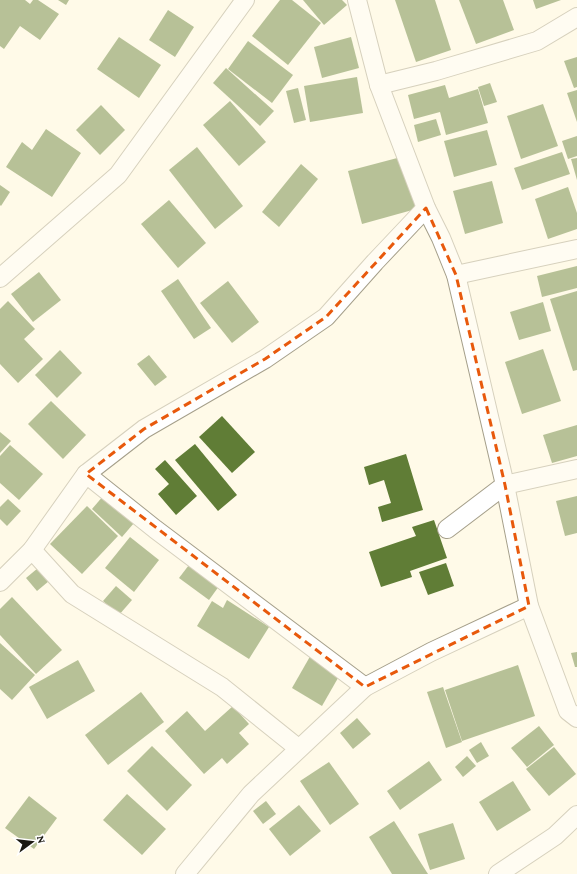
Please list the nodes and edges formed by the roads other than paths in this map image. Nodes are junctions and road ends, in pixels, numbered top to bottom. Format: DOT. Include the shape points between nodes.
graph roads {
  1 [pos="245,0"];
  2 [pos="357,0"];
  3 [pos="577,17"];
  4 [pos="379,85"];
  5 [pos="426,208"];
  6 [pos="577,249"];
  7 [pos="456,275"];
  8 [pos="0,278"];
  9 [pos="577,469"];
  10 [pos="86,474"];
  11 [pos="506,485"];
  12 [pos="447,529"];
  13 [pos="32,550"];
  14 [pos="0,582"];
  15 [pos="529,606"];
  16 [pos="365,687"];
  17 [pos="577,718"];
  18 [pos="298,748"];
  19 [pos="577,815"];
  20 [pos="186,874"];
  21 [pos="498,874"];
  1 -- 8 [label="street" via="118,175"];
  2 -- 4 [label="street"];
  3 -- 4 [label="street" via="537,41"];
  4 -- 5 [label="street"];
  5 -- 7 [label="street"];
  5 -- 10 [label="street" via="326,318 265,359 144,429"];
  6 -- 7 [label="street"];
  7 -- 11 [label="street"];
  9 -- 11 [label="street"];
  10 -- 13 [label="street"];
  10 -- 16 [label="street"];
  11 -- 12 [label="street"];
  11 -- 15 [label="street"];
  13 -- 14 [label="street"];
  13 -- 18 [label="street" via="72,594 222,687"];
  15 -- 16 [label="street" via="431,652"];
  15 -- 17 [label="street" via="568,711"];
  16 -- 18 [label="street"];
  18 -- 20 [label="street" via="251,794"];
  19 -- 21 [label="street" via="555,836"];
}
